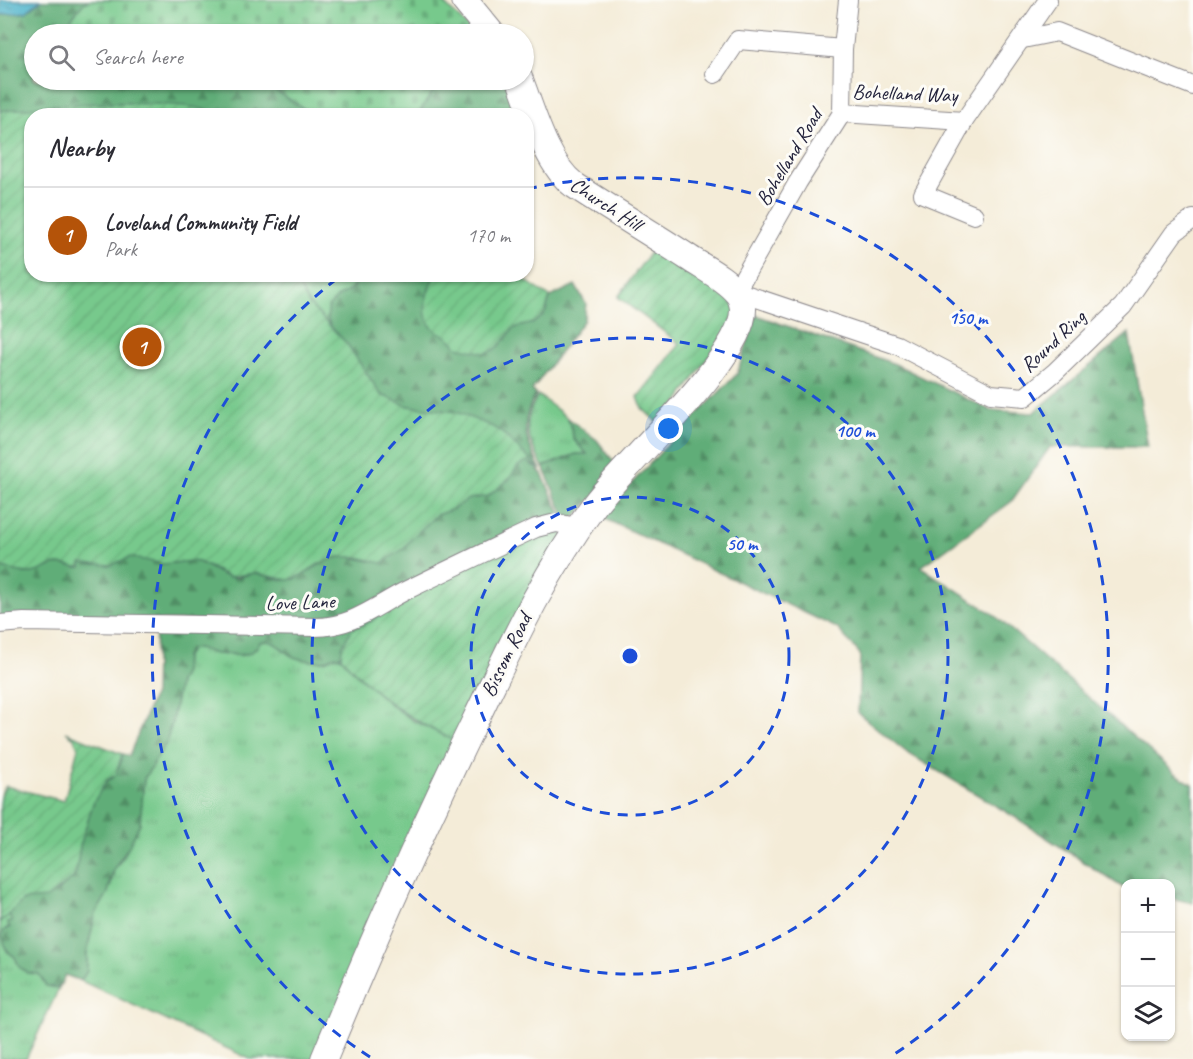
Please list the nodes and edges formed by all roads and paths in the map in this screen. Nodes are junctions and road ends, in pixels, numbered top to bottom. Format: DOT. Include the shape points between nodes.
graph roads {
  1 [pos="464,0"];
  2 [pos="848,0"];
  3 [pos="1048,0"];
  4 [pos="484,24"];
  5 [pos="1023,39"];
  6 [pos="843,50"];
  7 [pos="715,74"];
  8 [pos="1193,86"];
  9 [pos="524,90"];
  10 [pos="531,108"];
  11 [pos="842,113"];
  12 [pos="534,115"];
  13 [pos="964,121"];
  14 [pos="974,215"];
  15 [pos="1193,219"];
  16 [pos="736,291"];
  17 [pos="577,527"];
  18 [pos="0,624"];
  19 [pos="324,1059"];
  1 -- 4 [label="street"];
  2 -- 6 [label="street, Bohelland Road"];
  3 -- 5 [label="street, Bohelland Way"];
  5 -- 8 [label="street" via="1057,33"];
  5 -- 13 [label="street, Bohelland Way"];
  6 -- 7 [label="street" via="738,40"];
  6 -- 11 [label="street, Bohelland Road"];
  9 -- 10 [label="street, Church Hill"];
  11 -- 13 [label="street, Bohelland Way"];
  11 -- 16 [label="street, Bohelland Road"];
  12 -- 16 [label="street, Church Hill" via="563,176"];
  13 -- 14 [label="street" via="923,194"];
  15 -- 16 [label="street, Round Ring" via="1174,233 1123,306 1025,398 991,394 897,345"];
  16 -- 17 [label="street, Bissom Road" via="743,314 729,349"];
  17 -- 18 [label="street, Love Lane" via="556,523 536,528 388,600 356,620 336,626"];
  17 -- 19 [label="street, Bissom Road" via="517,632 426,821"];
}
